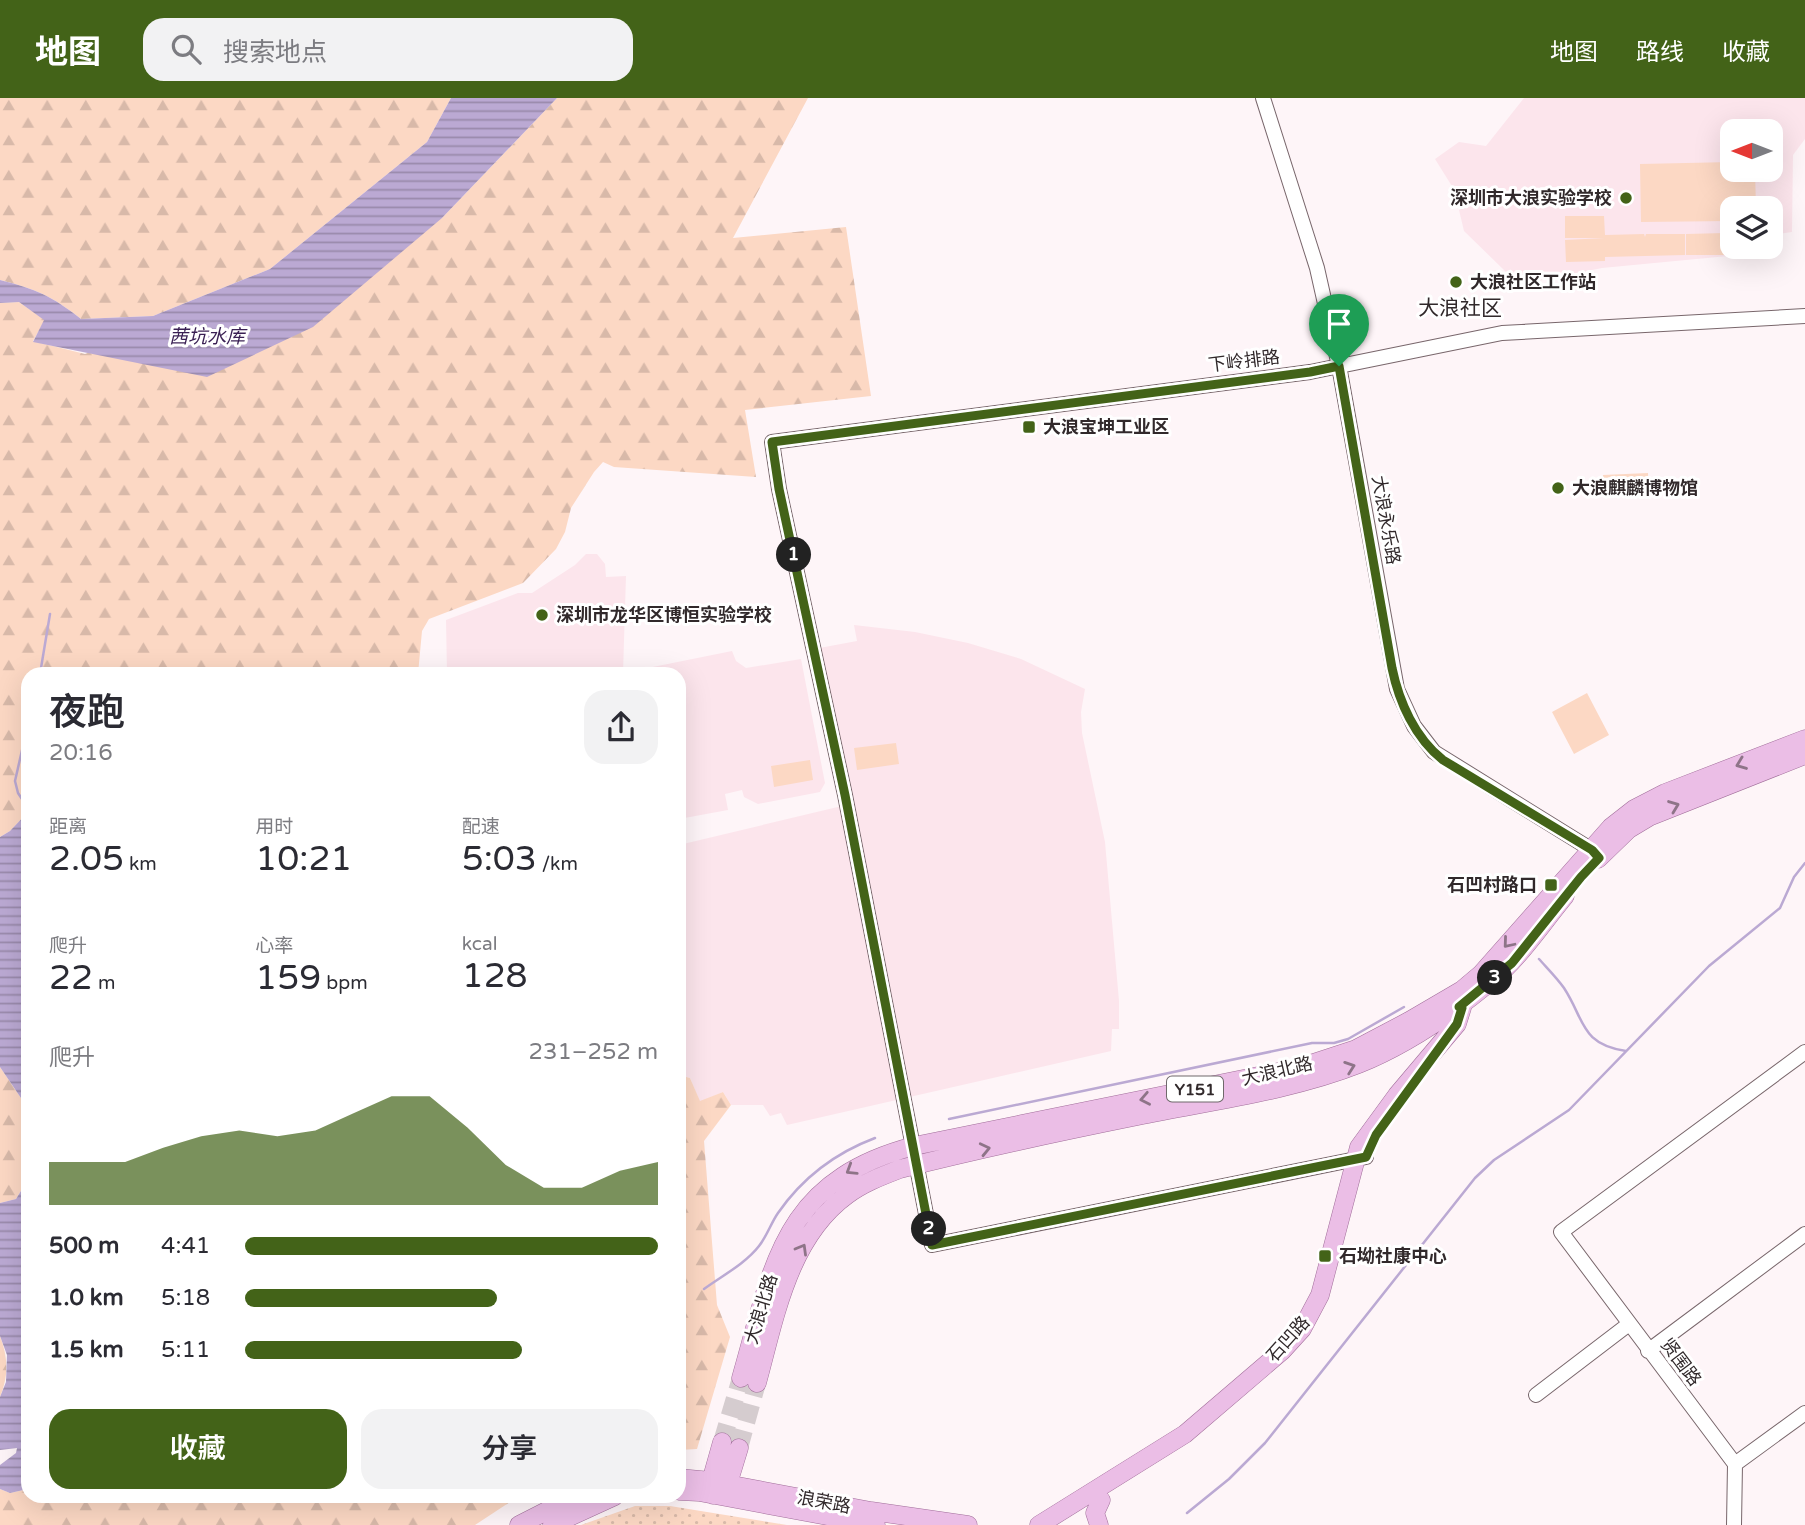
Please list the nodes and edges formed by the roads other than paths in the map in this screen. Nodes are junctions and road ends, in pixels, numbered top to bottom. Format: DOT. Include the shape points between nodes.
graph roads {
  1 [pos="1262,98"];
  2 [pos="1805,316"];
  3 [pos="1339,366"];
  4 [pos="1805,739"];
  5 [pos="1805,755"];
  6 [pos="1596,854"];
  7 [pos="1459,1007"];
  8 [pos="1805,1052"];
  9 [pos="914,1146"];
  10 [pos="1360,1158"];
  11 [pos="918,1164"];
  12 [pos="1805,1234"];
  13 [pos="1629,1324"];
  14 [pos="1648,1350"];
  15 [pos="1536,1395"];
  16 [pos="1805,1413"];
  17 [pos="1805,1425"];
  18 [pos="1788,1426"];
  19 [pos="730,1445"];
  20 [pos="1735,1464"];
  21 [pos="686,1480"];
  22 [pos="717,1487"];
  23 [pos="686,1490"];
  24 [pos="1101,1500"];
  25 [pos="562,1503"];
  26 [pos="600,1503"];
  27 [pos="519,1525"];
  28 [pos="552,1525"];
  29 [pos="876,1525"];
  30 [pos="968,1525"];
  31 [pos="1039,1525"];
  32 [pos="1059,1525"];
  33 [pos="1099,1525"];
  34 [pos="1734,1525"];
  1 -- 3 [label="street, 大浪永乐路" via="1317,268"];
  2 -- 3 [label="street, 下岭排路" via="1502,332"];
  3 -- 6 [label="street, 大浪永乐路" via="1396,689 1414,726 1443,760"];
  3 -- 9 [label="street, 下岭排路" via="772,442"];
  4 -- 6 [label="main road, 大浪北路 / Y151, one-way" via="1649,800 1611,827"];
  6 -- 5 [label="main road, 大浪北路 / Y151, one-way" via="1649,817"];
  6 -- 7 [label="main road, 大浪北路 / Y151" via="1512,963"];
  6 -- 9 [label="main road, 大浪北路 / Y151, one-way" via="1471,982 1356,1049 1298,1068"];
  7 -- 10 [label="main road, 石凹路" via="1461,1018 1375,1123 1359,1147"];
  11 -- 7 [label="main road, 大浪北路 / Y151, one-way" via="1318,1078 1390,1050"];
  8 -- 13 [label="street, 贤围路" via="1561,1232"];
  9 -- 11 [label="street"];
  9 -- 11 [label="main road, 大浪北路, one-way" via="858,1165 828,1185 799,1215 780,1249 749,1380 799,1252 823,1217 865,1184"];
  10 -- 11 [label="street" via="932,1245"];
  10 -- 24 [label="main road, 石凹路" via="1327,1300 1306,1338 1203,1432"];
  10 -- 31 [label="main road, 石凹路" via="1320,1295 1302,1329 1185,1434"];
  12 -- 14 [label="street"];
  13 -- 14 [label="street, 贤围路"];
  13 -- 15 [label="street"];
  14 -- 20 [label="street, 贤围路"];
  16 -- 18 [label="street"];
  17 -- 18 [label="street"];
  18 -- 20 [label="street"];
  19 -- 22 [label="main road"];
  20 -- 34 [label="street"];
  21 -- 22 [label="main road, 浪荣路"];
  22 -- 23 [label="main road, 浪荣路"];
  22 -- 29 [label="main road, 浪荣路"];
  22 -- 30 [label="main road, 浪荣路"];
  24 -- 32 [label="main road, 石凹路"];
  24 -- 33 [label="main road" via="1095,1513"];
  25 -- 27 [label="main road"];
  26 -- 28 [label="main road"];
}
